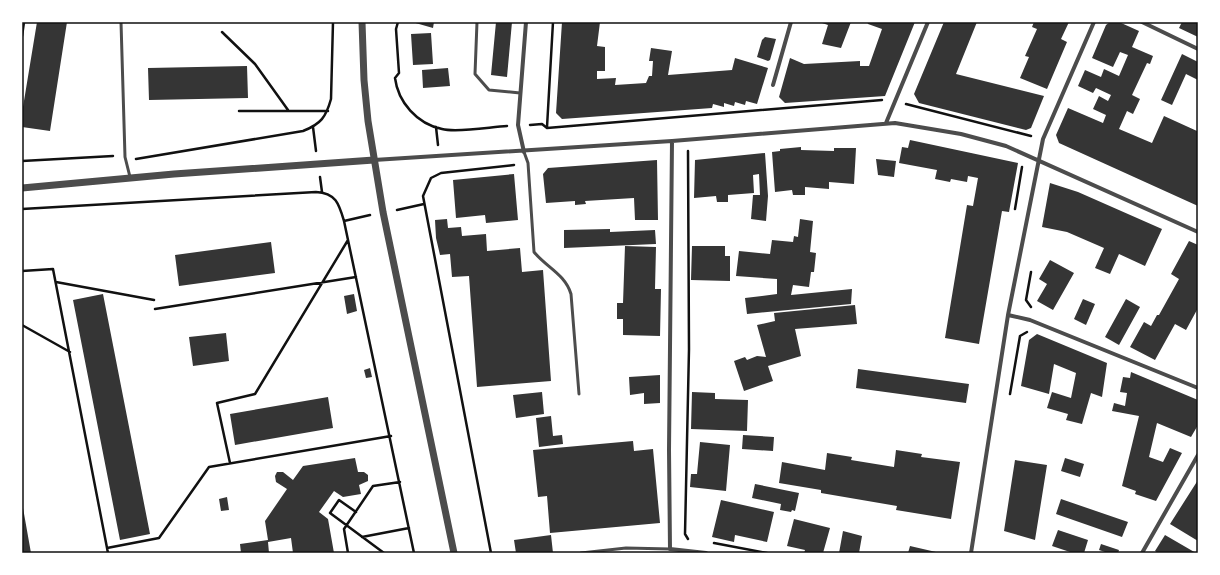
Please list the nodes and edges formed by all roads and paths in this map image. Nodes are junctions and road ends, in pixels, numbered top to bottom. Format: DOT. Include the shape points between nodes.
graph roads {
  1 [pos="24,22"];
  2 [pos="121,22"];
  3 [pos="333,22"];
  4 [pos="362,22"];
  5 [pos="398,22"];
  6 [pos="477,22"];
  7 [pos="526,22"];
  8 [pos="553,22"];
  9 [pos="791,22"];
  10 [pos="928,22"];
  11 [pos="1094,22"];
  12 [pos="1142,22"];
  13 [pos="222,32"];
  14 [pos="22,36"];
  15 [pos="1198,49"];
  16 [pos="773,86"];
  17 [pos="520,93"];
  18 [pos="909,97"];
  19 [pos="887,100"];
  20 [pos="288,110"];
  21 [pos="239,111"];
  22 [pos="328,111"];
  23 [pos="886,123"];
  24 [pos="542,124"];
  25 [pos="505,126"];
  26 [pos="547,128"];
  27 [pos="1035,129"];
  28 [pos="672,141"];
  29 [pos="688,150"];
  30 [pos="524,152"];
  31 [pos="125,157"];
  32 [pos="1038,159"];
  33 [pos="374,160"];
  34 [pos="22,161"];
  35 [pos="131,179"];
  36 [pos="22,188"];
  37 [pos="22,209"];
  38 [pos="1198,232"];
  39 [pos="348,239"];
  40 [pos="22,271"];
  41 [pos="356,277"];
  42 [pos="56,282"];
  43 [pos="322,282"];
  44 [pos="154,300"];
  45 [pos="155,309"];
  46 [pos="1008,315"];
  47 [pos="22,325"];
  48 [pos="70,352"];
  49 [pos="1198,388"];
  50 [pos="579,394"];
  51 [pos="391,436"];
  52 [pos="1198,456"];
  53 [pos="230,464"];
  54 [pos="400,482"];
  55 [pos="356,512"];
  56 [pos="347,525"];
  57 [pos="409,528"];
  58 [pos="362,537"];
  59 [pos="690,540"];
  60 [pos="713,543"];
  61 [pos="107,548"];
  62 [pos="670,549"];
  63 [pos="108,553"];
  64 [pos="348,553"];
  65 [pos="384,553"];
  66 [pos="414,553"];
  67 [pos="454,553"];
  68 [pos="581,553"];
  69 [pos="706,553"];
  70 [pos="767,553"];
  71 [pos="971,553"];
  72 [pos="1142,553"];
  1 -- 14 [label="path"];
  2 -- 31 [label="lane"];
  3 -- 22 [label="path" via="331,99"];
  4 -- 33 [label="street" via="364,80"];
  5 -- 25 [label="path" via="396,29 399,73 395,78 396,91 411,111 423,121 442,129"];
  6 -- 17 [label="lane" via="476,74 489,90"];
  7 -- 17 [label="street"];
  8 -- 26 [label="path"];
  9 -- 16 [label="street"];
  10 -- 23 [label="street"];
  11 -- 32 [label="street" via="1043,139"];
  12 -- 15 [label="street"];
  13 -- 20 [label="path" via="255,64"];
  17 -- 30 [label="street" via="518,125"];
  18 -- 27 [label="path" via="906,104 940,113 1032,136"];
  19 -- 26 [label="path"];
  20 -- 21 [label="path"];
  20 -- 22 [label="path"];
  22 -- 31 [label="path" via="320,124 303,131 141,159"];
  23 -- 28 [label="street"];
  23 -- 32 [label="street" via="961,134 1006,146"];
  24 -- 26 [label="path"];
  28 -- 30 [label="street"];
  28 -- 62 [label="street"];
  29 -- 59 [label="path" via="689,349 685,534"];
  30 -- 33 [label="street"];
  30 -- 50 [label="lane" via="528,163 534,252 562,278 571,294"];
  31 -- 34 [label="path" via="106,155"];
  31 -- 35 [label="lane"];
  32 -- 38 [label="street"];
  32 -- 46 [label="street" via="1037,175"];
  33 -- 35 [label="street" via="182,173"];
  33 -- 67 [label="street" via="387,234"];
  35 -- 36 [label="street"];
  37 -- 39 [label="path" via="322,192 334,197 340,207"];
  39 -- 41 [label="path"];
  39 -- 43 [label="path"];
  40 -- 42 [label="path" via="54,269"];
  41 -- 43 [label="path"];
  41 -- 51 [label="path"];
  42 -- 44 [label="path"];
  42 -- 48 [label="path"];
  43 -- 45 [label="path"];
  43 -- 53 [label="path" via="254,394 217,403"];
  46 -- 49 [label="street" via="1030,320"];
  46 -- 71 [label="street"];
  47 -- 48 [label="path"];
  48 -- 61 [label="path"];
  51 -- 53 [label="path"];
  51 -- 54 [label="path"];
  52 -- 72 [label="street"];
  53 -- 61 [label="path" via="208,467 159,538"];
  54 -- 55 [label="path" via="373,486"];
  54 -- 57 [label="path"];
  55 -- 56 [label="path"];
  55 -- 56 [label="path" via="339,500 330,513"];
  56 -- 58 [label="path"];
  56 -- 64 [label="path" via="344,529"];
  57 -- 58 [label="path"];
  57 -- 66 [label="path"];
  58 -- 65 [label="path"];
  60 -- 70 [label="path"];
  61 -- 63 [label="path"];
  62 -- 68 [label="lane" via="626,548"];
  62 -- 69 [label="street"];
}
